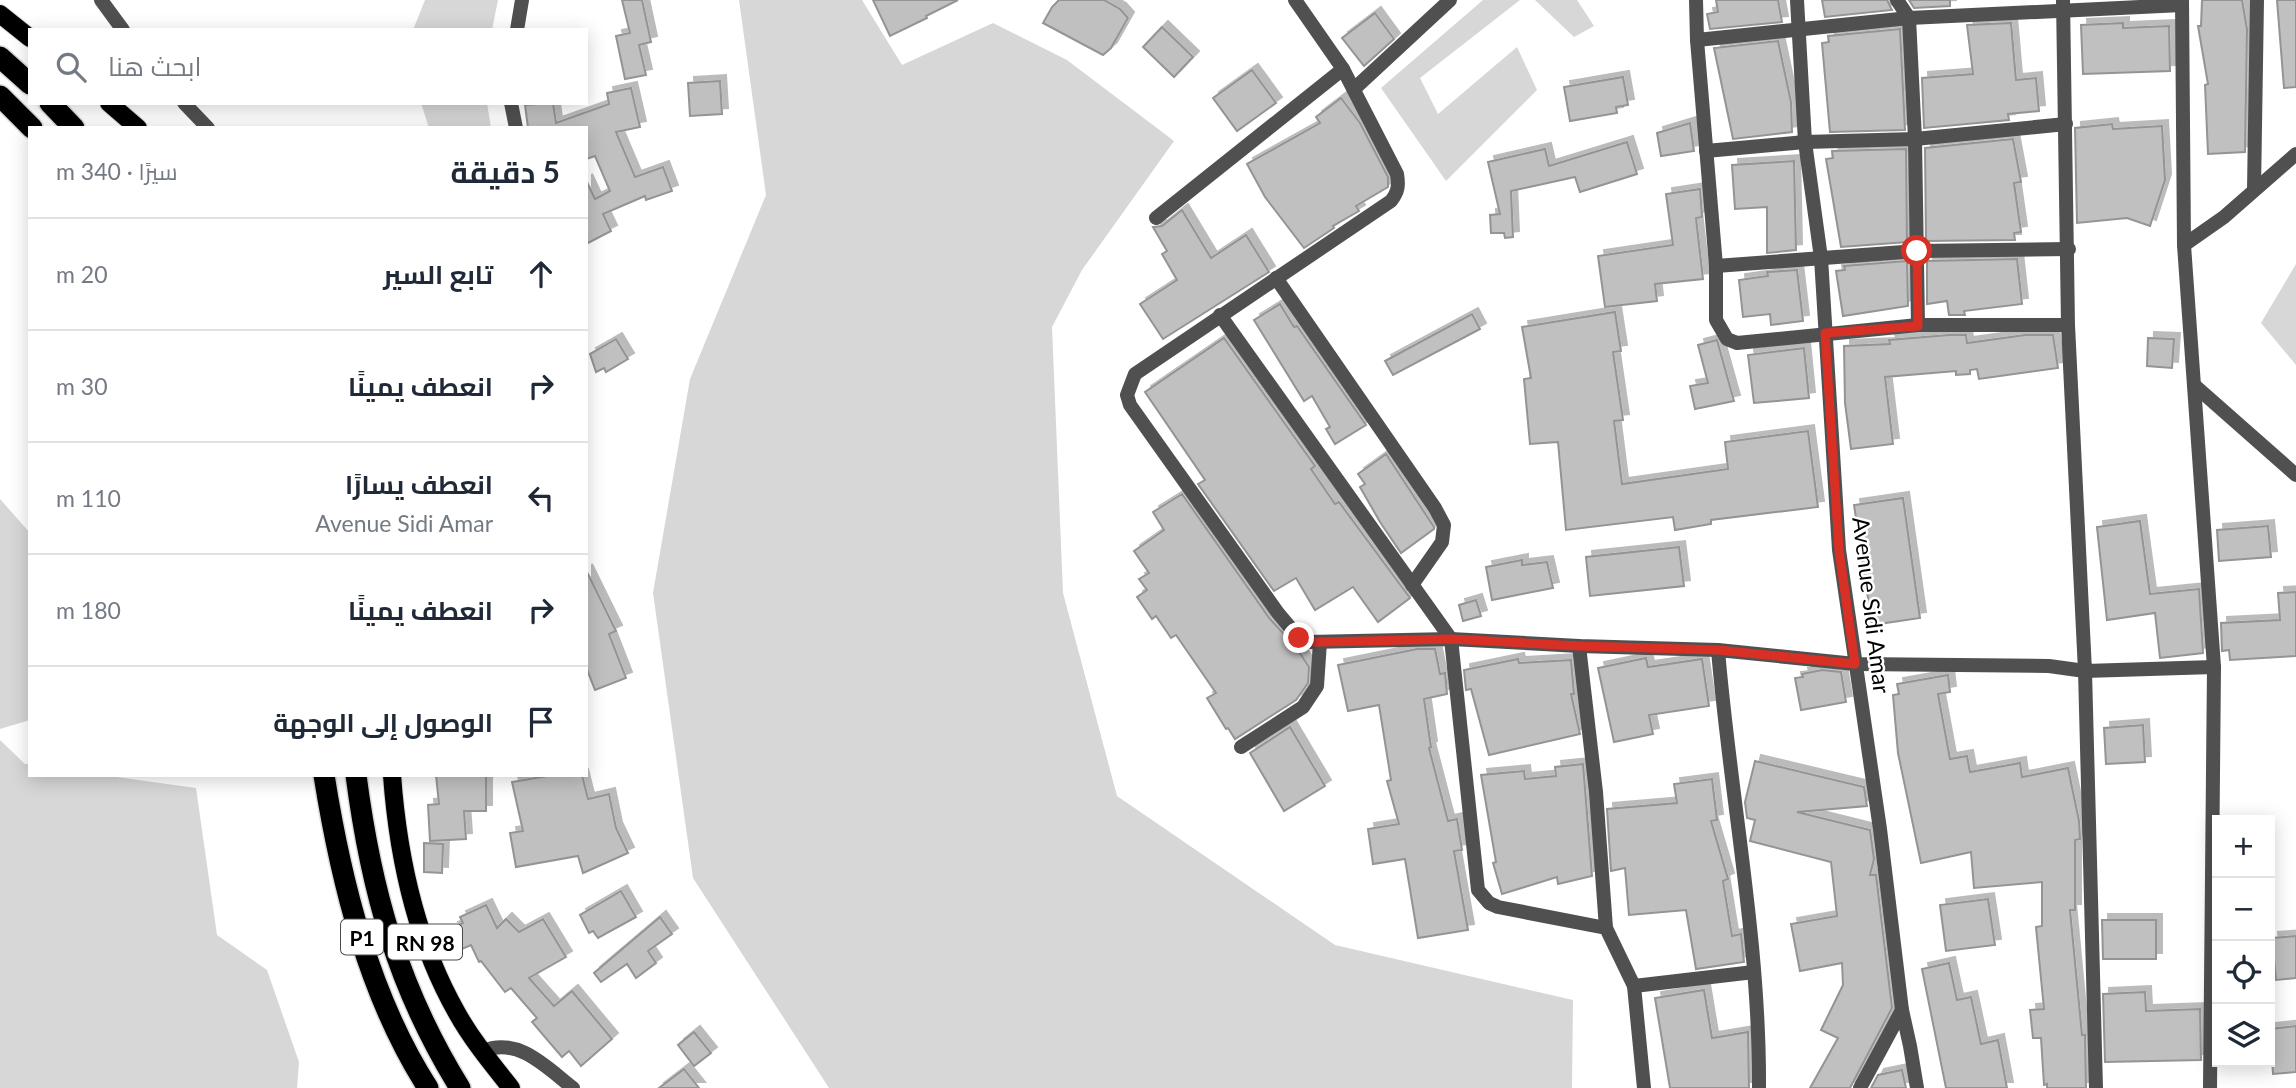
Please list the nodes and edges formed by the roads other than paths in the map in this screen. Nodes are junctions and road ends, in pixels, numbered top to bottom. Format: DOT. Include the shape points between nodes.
graph roads {
  1 [pos="101,0"];
  2 [pos="522,0"];
  3 [pos="1295,0"];
  4 [pos="1450,0"];
  5 [pos="1696,0"];
  6 [pos="1797,0"];
  7 [pos="1897,0"];
  8 [pos="2257,0"];
  9 [pos="2182,3"];
  10 [pos="2063,5"];
  11 [pos="0,14"];
  12 [pos="1909,19"];
  13 [pos="122,28"];
  14 [pos="517,28"];
  15 [pos="1798,30"];
  16 [pos="28,36"];
  17 [pos="1697,40"];
  18 [pos="0,57"];
  19 [pos="1343,69"];
  20 [pos="28,82"];
  21 [pos="1354,89"];
  22 [pos="0,96"];
  23 [pos="52,105"];
  24 [pos="111,105"];
  25 [pos="186,105"];
  26 [pos="511,105"];
  27 [pos="2066,124"];
  28 [pos="30,126"];
  29 [pos="72,126"];
  30 [pos="136,126"];
  31 [pos="206,126"];
  32 [pos="516,126"];
  33 [pos="1915,139"];
  34 [pos="1805,142"];
  35 [pos="1706,151"];
  36 [pos="2296,154"];
  37 [pos="2254,190"];
  38 [pos="1156,218"];
  39 [pos="2184,245"];
  40 [pos="2069,249"];
  41 [pos="1917,251"];
  42 [pos="1821,258"];
  43 [pos="1716,266"];
  44 [pos="1276,278"];
  45 [pos="1220,315"];
  46 [pos="2068,325"];
  47 [pos="1918,326"];
  48 [pos="1825,333"];
  49 [pos="2194,385"];
  50 [pos="2296,475"];
  51 [pos="1412,585"];
  52 [pos="1451,639"];
  53 [pos="1320,642"];
  54 [pos="1579,646"];
  55 [pos="1718,650"];
  56 [pos="1855,664"];
  57 [pos="2214,667"];
  58 [pos="2085,671"];
  59 [pos="1241,747"];
  60 [pos="324,777"];
  61 [pos="356,777"];
  62 [pos="393,777"];
  63 [pos="1606,928"];
  64 [pos="1754,971"];
  65 [pos="1634,986"];
  66 [pos="1902,1010"];
  67 [pos="483,1052"];
  68 [pos="428,1088"];
  69 [pos="460,1088"];
  70 [pos="511,1088"];
  71 [pos="573,1088"];
  72 [pos="1644,1088"];
  73 [pos="1759,1088"];
  74 [pos="1860,1088"];
  75 [pos="1917,1088"];
  76 [pos="2096,1088"];
  77 [pos="2210,1088"];
  1 -- 13 [label="street"];
  2 -- 14 [label="street"];
  3 -- 19 [label="street"];
  4 -- 21 [label="street"];
  5 -- 17 [label="street"];
  6 -- 15 [label="street, Avenue Sidi Amar"];
  7 -- 12 [label="street"];
  8 -- 37 [label="street"];
  9 -- 10 [label="street"];
  9 -- 39 [label="street"];
  10 -- 12 [label="street"];
  10 -- 27 [label="street"];
  11 -- 16 [label="main road"];
  12 -- 15 [label="street"];
  12 -- 33 [label="street"];
  15 -- 17 [label="street"];
  15 -- 34 [label="street, Avenue Sidi Amar"];
  17 -- 35 [label="street"];
  18 -- 20 [label="highway"];
  19 -- 21 [label="street"];
  19 -- 38 [label="street"];
  21 -- 44 [label="street" via="1397,174 1396,194"];
  22 -- 28 [label="highway"];
  23 -- 29 [label="highway"];
  24 -- 30 [label="main road"];
  25 -- 31 [label="street"];
  26 -- 32 [label="street"];
  27 -- 33 [label="street"];
  27 -- 40 [label="street"];
  33 -- 34 [label="street"];
  33 -- 41 [label="street"];
  34 -- 35 [label="street"];
  34 -- 42 [label="street, Avenue Sidi Amar"];
  35 -- 43 [label="street"];
  36 -- 37 [label="street"];
  37 -- 39 [label="street"];
  39 -- 49 [label="street"];
  40 -- 41 [label="street"];
  40 -- 46 [label="street"];
  41 -- 42 [label="street"];
  41 -- 47 [label="street"];
  42 -- 43 [label="street"];
  42 -- 48 [label="street, Avenue Sidi Amar"];
  43 -- 48 [label="street" via="1716,320 1727,339 1737,343"];
  44 -- 45 [label="street"];
  44 -- 51 [label="street" via="1444,525 1442,542"];
  45 -- 51 [label="street"];
  45 -- 53 [label="street" via="1135,374 1127,395 1130,405 1278,613 1299,638"];
  46 -- 47 [label="street"];
  46 -- 58 [label="street"];
  47 -- 48 [label="street"];
  48 -- 56 [label="street, Avenue Sidi Amar" via="1839,550"];
  49 -- 50 [label="street"];
  49 -- 57 [label="street"];
  51 -- 52 [label="street"];
  52 -- 53 [label="street"];
  52 -- 54 [label="street"];
  52 -- 63 [label="street" via="1478,890 1498,907"];
  53 -- 59 [label="street" via="1317,686 1303,707"];
  54 -- 55 [label="street"];
  54 -- 63 [label="street"];
  55 -- 56 [label="street"];
  55 -- 64 [label="street"];
  56 -- 58 [label="street" via="2049,666"];
  56 -- 66 [label="street, Avenue Sidi Amar"];
  57 -- 58 [label="street"];
  57 -- 77 [label="street"];
  58 -- 76 [label="street"];
  60 -- 68 [label="highway, P1" via="349,891 375,979 406,1051"];
  61 -- 69 [label="highway, P1" via="367,852 387,929 426,1027"];
  62 -- 67 [label="main road, RN 98" via="404,864 419,926 443,986"];
  63 -- 65 [label="street"];
  64 -- 65 [label="street"];
  64 -- 73 [label="street"];
  65 -- 72 [label="street"];
  66 -- 74 [label="street"];
  66 -- 75 [label="street, Avenue Sidi Amar"];
  67 -- 70 [label="main road, RN 98"];
  67 -- 71 [label="street" via="498,1046 514,1047"];
}
